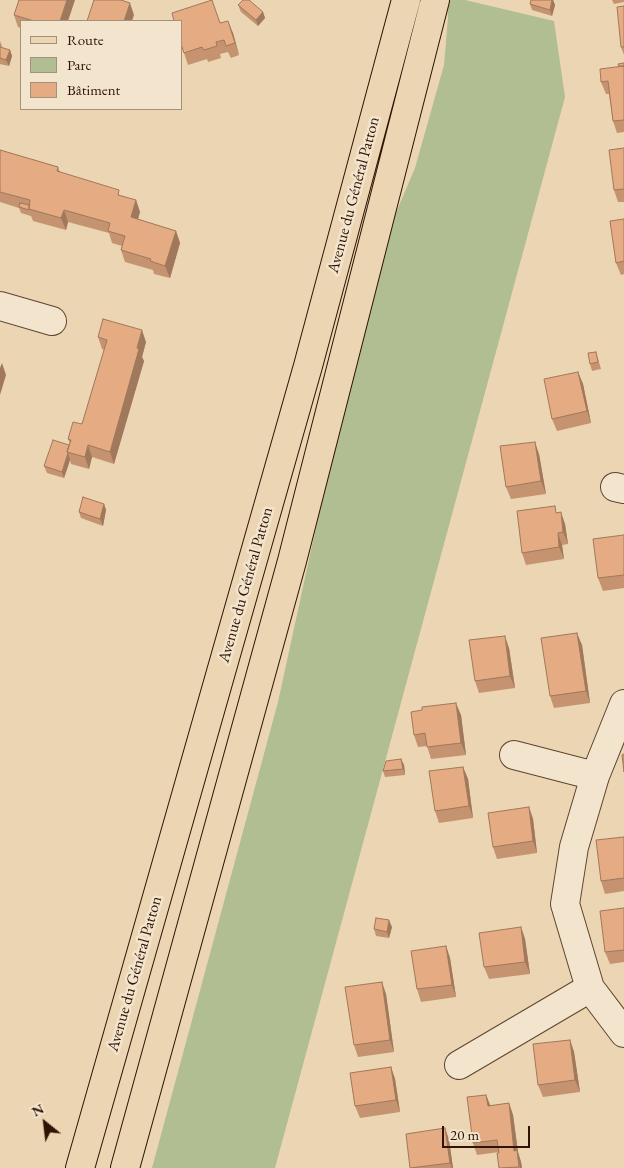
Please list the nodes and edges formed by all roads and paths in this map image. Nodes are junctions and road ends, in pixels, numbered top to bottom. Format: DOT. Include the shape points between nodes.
graph roads {
  1 [pos="406,0"];
  2 [pos="435,0"];
  3 [pos="0,306"];
  4 [pos="52,321"];
  5 [pos="624,704"];
  6 [pos="514,755"];
  7 [pos="595,776"];
  8 [pos="590,988"];
  9 [pos="624,1033"];
  10 [pos="459,1065"];
  11 [pos="80,1168"];
  12 [pos="125,1168"];
  1 -- 11 [label="main road, Avenue du Général Patton" via="308,366"];
  2 -- 12 [label="main road, Avenue du Général Patton" via="292,561"];
  3 -- 4 [label="street"];
  5 -- 7 [label="street"];
  6 -- 7 [label="street"];
  7 -- 8 [label="street" via="574,848 565,904"];
  8 -- 9 [label="street"];
  8 -- 10 [label="street"];
}
